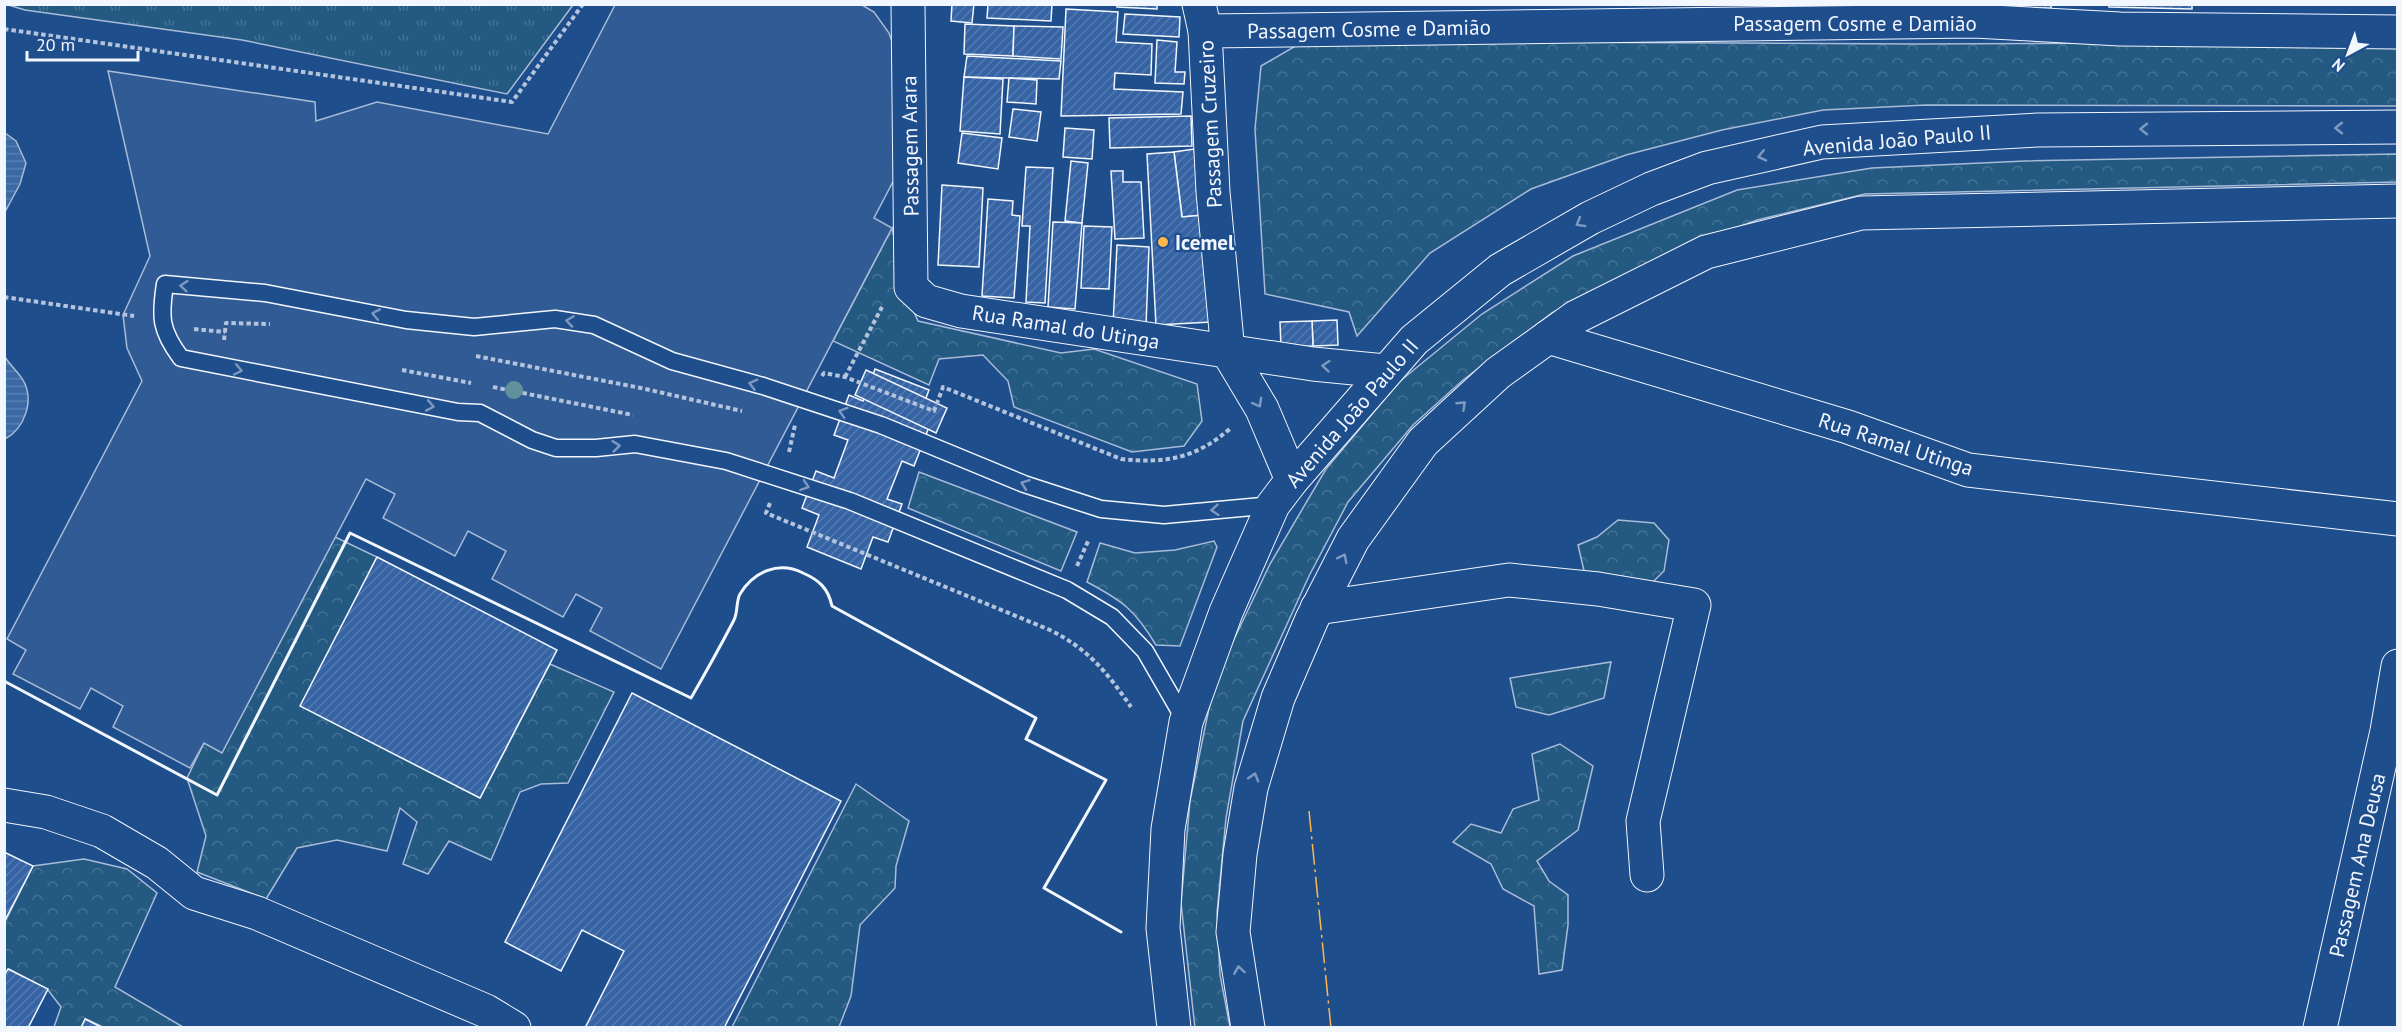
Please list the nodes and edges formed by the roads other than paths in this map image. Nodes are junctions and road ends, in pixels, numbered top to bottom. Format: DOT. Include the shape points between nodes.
graph roads {
  1 [pos="908,4"];
  2 [pos="1973,13"];
  3 [pos="1677,14"];
  4 [pos="1202,18"];
  5 [pos="2267,18"];
  6 [pos="2397,32"];
  7 [pos="2397,128"];
  8 [pos="2397,201"];
  9 [pos="911,287"];
  10 [pos="1548,337"];
  11 [pos="1228,352"];
  12 [pos="1385,370"];
  13 [pos="1283,493"];
  14 [pos="2397,519"];
  15 [pos="1317,608"];
  16 [pos="2397,666"];
  17 [pos="1186,722"];
  18 [pos="4,805"];
  19 [pos="1647,875"];
  20 [pos="514,1028"];
  21 [pos="1174,1028"];
  22 [pos="1248,1028"];
  23 [pos="2320,1028"];
  1 -- 9 [label="street, Passagem Arara"];
  2 -- 3 [label="street, Passagem Cosme e Damião"];
  2 -- 5 [label="street, Passagem Cosme e Damião" via="2120,29"];
  3 -- 4 [label="street, Passagem Cosme e Damião"];
  4 -- 11 [label="street, Passagem Cruzeiro"];
  5 -- 6 [label="street, Passagem Cosme e Damião"];
  7 -- 12 [label="street, Avenida João Paulo II, one-way" via="1920,134 1822,142 1707,168 1590,218 1500,270 1414,340"];
  8 -- 10 [label="street" via="1861,213 1706,252 1576,316"];
  9 -- 11 [label="street, Rua Ramal do Utinga" via="926,301 942,308"];
  10 -- 14 [label="street, Rua Ramal Utinga" via="1848,427 1968,470"];
  15 -- 10 [label="street, one-way" via="1353,539 1423,442 1498,373"];
  12 -- 11 [label="street, Rua Ramal do Utinga, one-way"];
  11 -- 13 [label="street, one-way" via="1262,409"];
  12 -- 13 [label="street, Avenida João Paulo II"];
  13 -- 17 [label="street, Avenida João Paulo II" via="1226,612"];
  13 -- 17 [label="lane, one-way" via="1164,515 1101,509 1024,484 881,424 672,361 594,325 555,319 474,327 406,320 266,293 165,284 162,325 181,358 480,413 556,448 635,444 726,461 850,501 1067,590 1112,617 1145,651"];
  15 -- 19 [label="street" via="1509,580 1694,605 1643,821"];
  22 -- 15 [label="street, one-way" via="1233,932 1240,854 1251,788 1278,698"];
  16 -- 23 [label="street, Passagem Ana Deusa" via="2387,731"];
  17 -- 21 [label="street, Avenida João Paulo II" via="1168,829 1163,928"];
  18 -- 20 [label="street" via="46,812 102,831 157,863 194,893 257,913 486,1011"];
}
